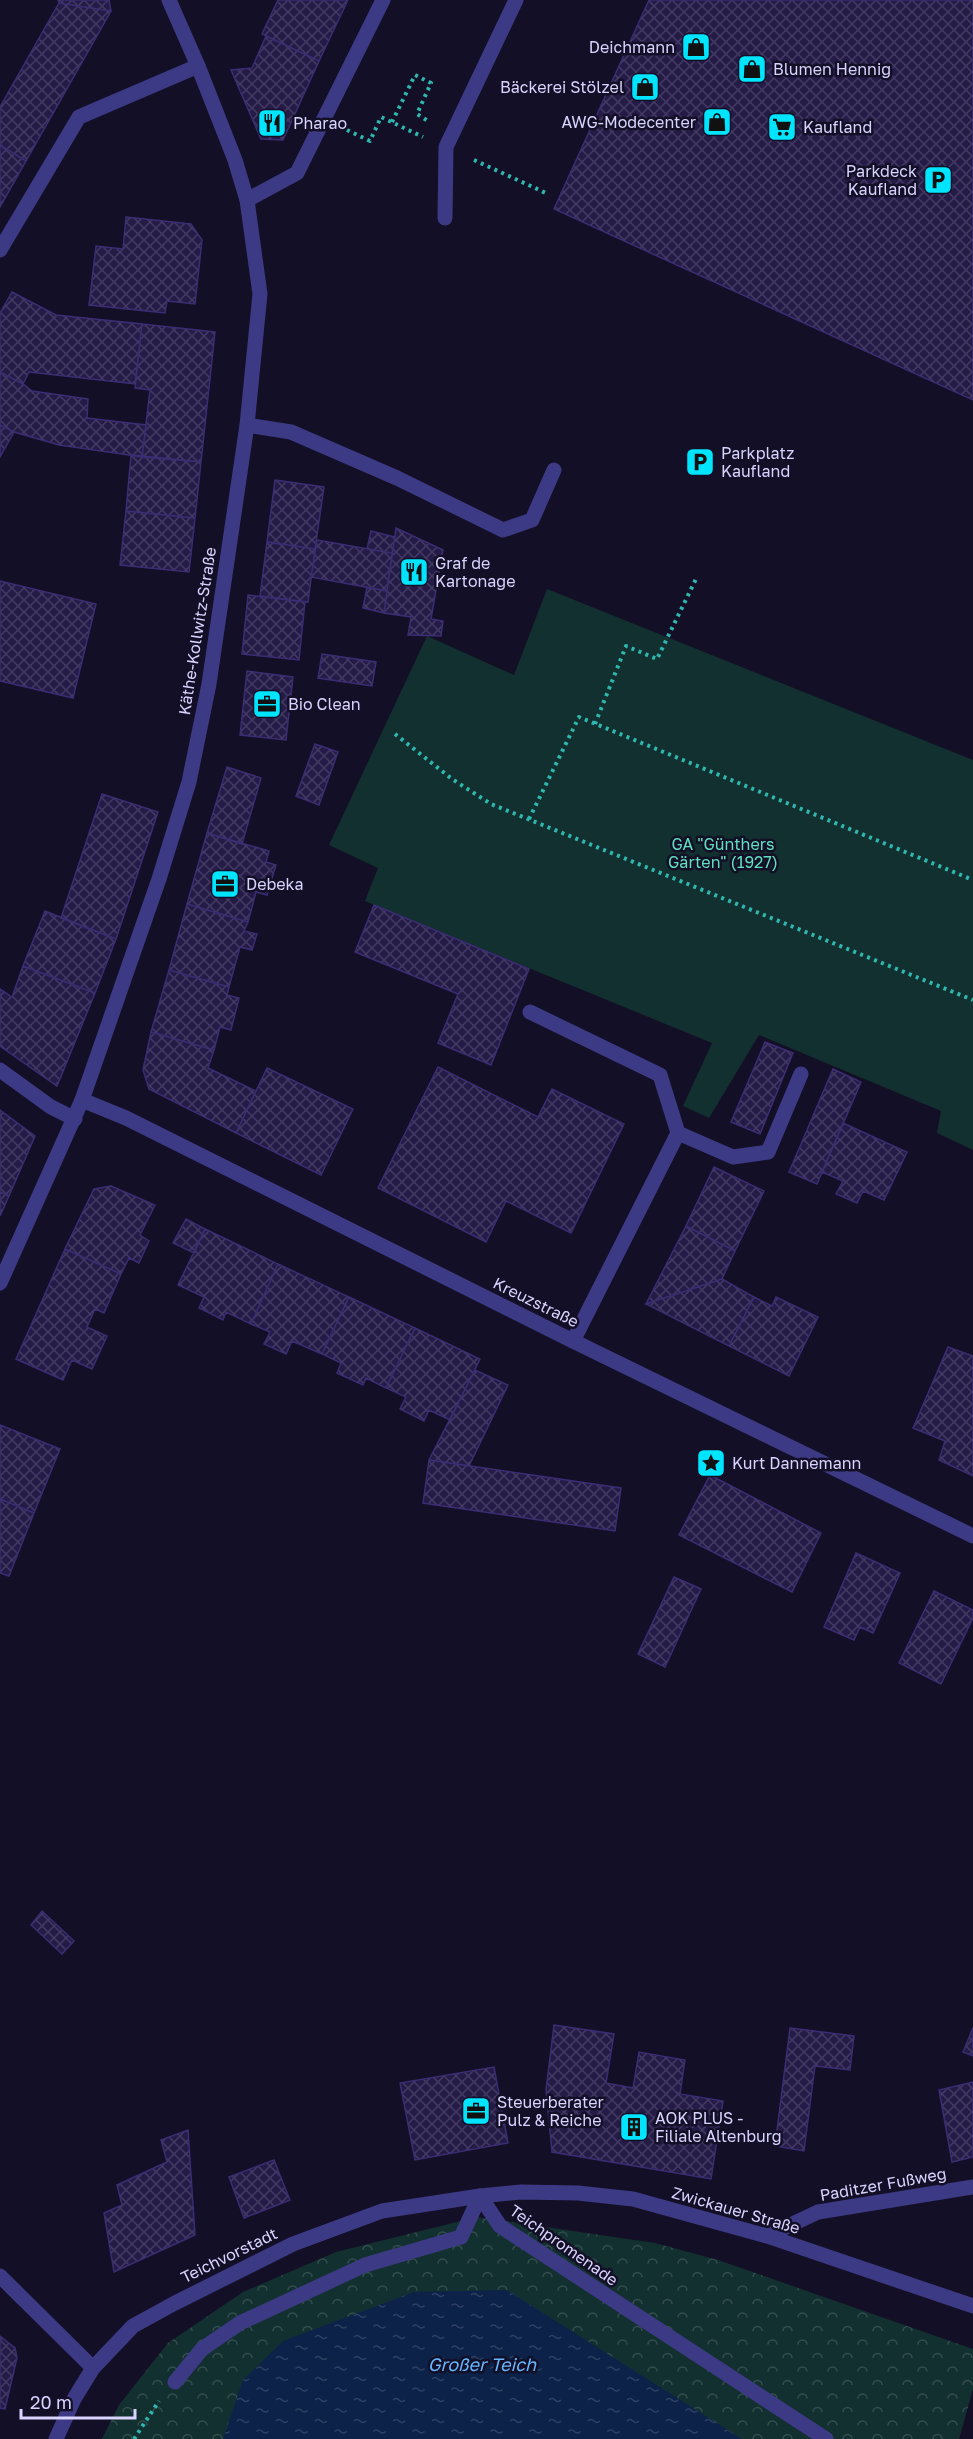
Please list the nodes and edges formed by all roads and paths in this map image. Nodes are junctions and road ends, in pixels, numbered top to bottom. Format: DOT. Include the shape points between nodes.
graph roads {
  1 [pos="169,0"];
  2 [pos="383,0"];
  3 [pos="516,0"];
  4 [pos="198,66"];
  5 [pos="325,119"];
  6 [pos="392,122"];
  7 [pos="422,136"];
  8 [pos="446,147"];
  9 [pos="548,194"];
  10 [pos="248,200"];
  11 [pos="445,218"];
  12 [pos="0,250"];
  13 [pos="247,425"];
  14 [pos="554,470"];
  15 [pos="696,579"];
  16 [pos="595,724"];
  17 [pos="395,734"];
  18 [pos="529,819"];
  19 [pos="973,880"];
  20 [pos="973,1000"];
  21 [pos="530,1012"];
  22 [pos="0,1070"];
  23 [pos="801,1074"];
  24 [pos="82,1100"];
  25 [pos="75,1119"];
  26 [pos="678,1133"];
  27 [pos="0,1283"];
  28 [pos="573,1341"];
  29 [pos="973,1536"];
  30 [pos="973,2187"];
  31 [pos="480,2196"];
  32 [pos="767,2236"];
  33 [pos="0,2276"];
  34 [pos="973,2306"];
  35 [pos="93,2368"];
  36 [pos="175,2382"];
  37 [pos="56,2439"];
  38 [pos="134,2439"];
  39 [pos="826,2439"];
  1 -- 4 [label="street, Käthe-Kollwitz-Straße"];
  2 -- 5 [label="street"];
  3 -- 8 [label="street"];
  4 -- 10 [label="street, Käthe-Kollwitz-Straße"];
  4 -- 12 [label="street" via="79,117"];
  5 -- 6 [label="path" via="370,141 381,117"];
  5 -- 10 [label="street" via="297,173"];
  6 -- 7 [label="path"];
  6 -- 7 [label="path" via="415,75 432,83 417,114 429,120"];
  7 -- 8 [label="path"];
  8 -- 9 [label="path"];
  8 -- 11 [label="street"];
  10 -- 13 [label="street, Käthe-Kollwitz-Straße" via="260,294"];
  13 -- 14 [label="street" via="291,432 503,530 532,520"];
  13 -- 24 [label="street, Käthe-Kollwitz-Straße" via="209,684 189,782"];
  15 -- 16 [label="path" via="657,659 626,646"];
  16 -- 18 [label="path" via="579,717"];
  16 -- 19 [label="path"];
  17 -- 18 [label="path" via="491,804"];
  18 -- 20 [label="path"];
  21 -- 26 [label="street" via="660,1075"];
  22 -- 25 [label="street" via="51,1107"];
  23 -- 26 [label="street" via="768,1152 733,1157"];
  24 -- 25 [label="street, Käthe-Kollwitz-Straße"];
  24 -- 28 [label="street, Kreuzstraße" via="126,1118"];
  25 -- 27 [label="street, Käthe-Kollwitz-Straße"];
  26 -- 28 [label="street"];
  28 -- 29 [label="street, Kreuzstraße"];
  30 -- 32 [label="street, Paditzer Fußweg" via="818,2212"];
  31 -- 32 [label="street, Zwickauer Straße" via="578,2193 633,2199"];
  31 -- 35 [label="street, Teichvorstadt" via="382,2211 293,2244 134,2326"];
  31 -- 36 [label="street" via="461,2237 365,2265 240,2322 202,2349"];
  31 -- 39 [label="street, Teichpromenade" via="500,2226"];
  32 -- 34 [label="street, Zwickauer Straße"];
  33 -- 35 [label="street"];
  35 -- 37 [label="street, Teichvorstadt"];
  36 -- 38 [label="path"];
}
